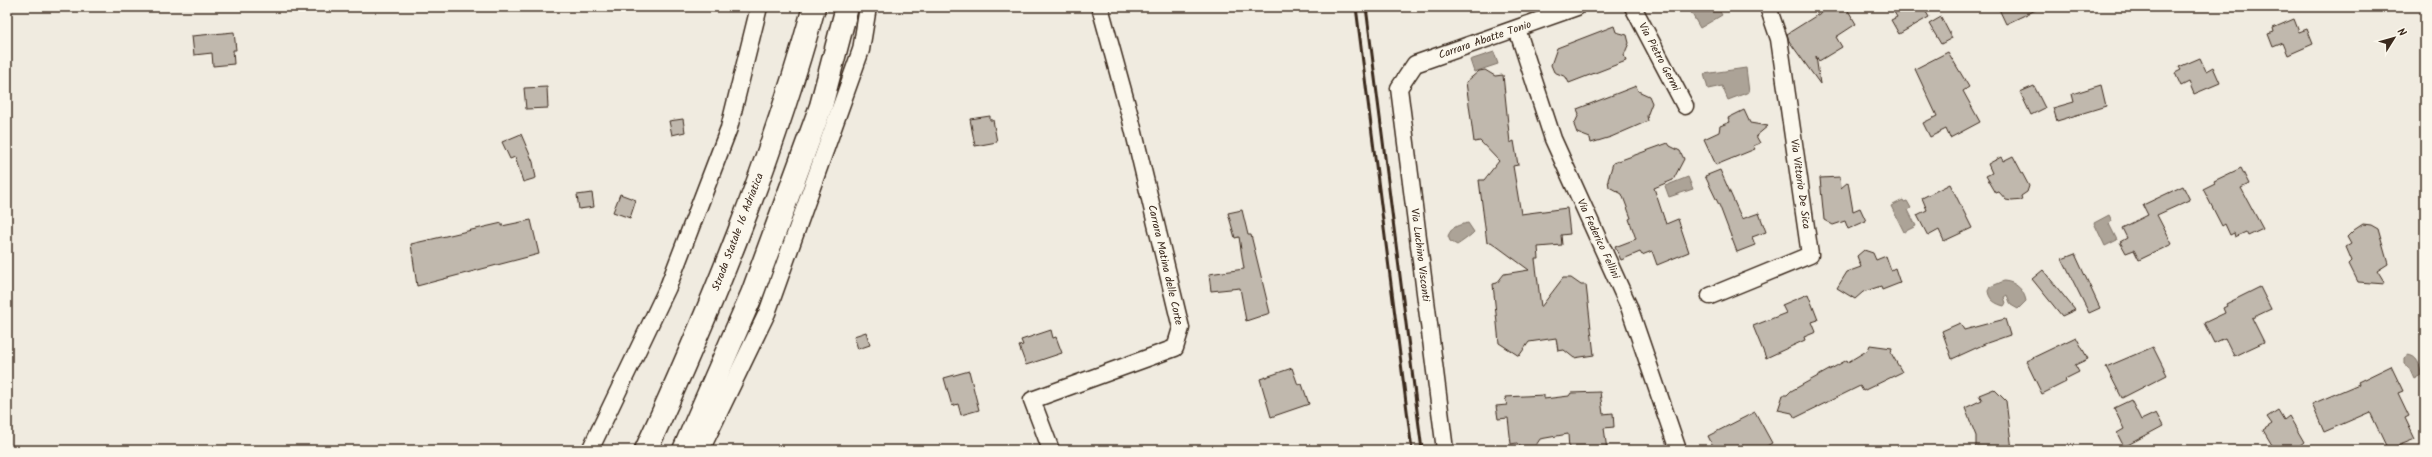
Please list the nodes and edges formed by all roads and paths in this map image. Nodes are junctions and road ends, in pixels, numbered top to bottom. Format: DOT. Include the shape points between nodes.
graph roads {
  1 [pos="759,7"];
  2 [pos="814,7"];
  3 [pos="847,7"];
  4 [pos="868,7"];
  5 [pos="1100,7"];
  6 [pos="1577,7"];
  7 [pos="1633,7"];
  8 [pos="1768,7"];
  9 [pos="1517,29"];
  10 [pos="1416,64"];
  11 [pos="1685,106"];
  12 [pos="1710,296"];
  13 [pos="590,450"];
  14 [pos="646,450"];
  15 [pos="684,450"];
  16 [pos="701,450"];
  17 [pos="1051,450"];
  18 [pos="1445,450"];
  19 [pos="1678,450"];
  1 -- 13 [label="street" via="729,128 676,266"];
  2 -- 14 [label="highway, Strada Statale 16 Adriatica" via="796,72 747,214 691,351"];
  3 -- 15 [label="highway" via="820,106 752,294"];
  4 -- 16 [label="street" via="861,50 767,313"];
  5 -- 17 [label="street, Carrara Matina delle Corte" via="1130,116 1181,328 1175,348 1032,400"];
  6 -- 9 [label="street, Carrara Abatte Tonio"];
  7 -- 11 [label="street, Via Pietro Germi"];
  8 -- 12 [label="street, Via Vittorio De Sica" via="1780,39 1810,255"];
  9 -- 10 [label="street, Carrara Abatte Tonio"];
  9 -- 19 [label="street, Via Federico Fellini" via="1553,139 1629,307"];
  10 -- 18 [label="street, Via Luchino Visconti" via="1399,88"];
}
